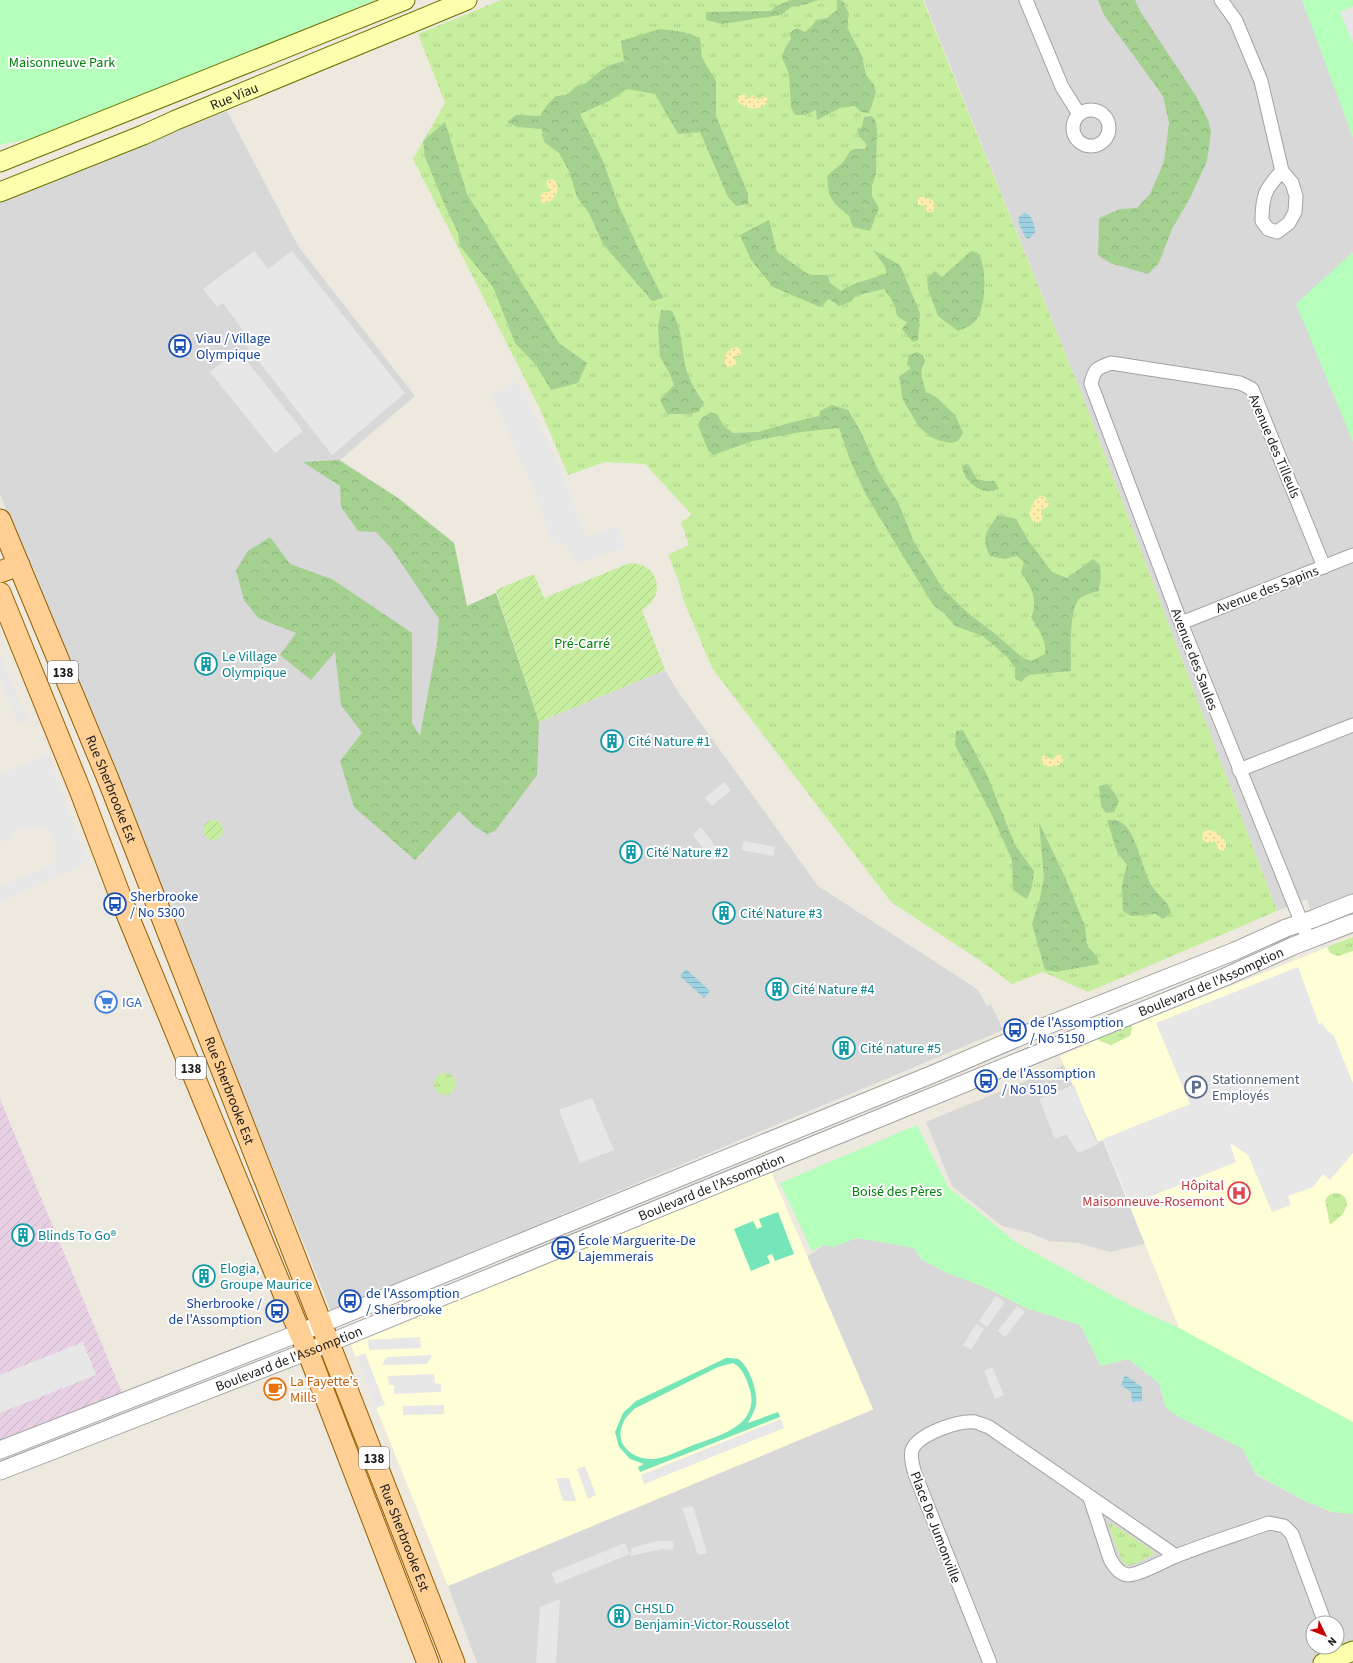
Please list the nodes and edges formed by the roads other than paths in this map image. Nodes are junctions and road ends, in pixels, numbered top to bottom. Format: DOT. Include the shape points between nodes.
graph roads {
  1 [pos="405,0"];
  2 [pos="467,0"];
  3 [pos="1026,0"];
  4 [pos="1220,0"];
  5 [pos="1079,114"];
  6 [pos="0,162"];
  7 [pos="1282,171"];
  8 [pos="0,192"];
  9 [pos="1093,374"];
  10 [pos="0,520"];
  11 [pos="1353,555"];
  12 [pos="1324,567"];
  13 [pos="9,569"];
  14 [pos="0,593"];
  15 [pos="1181,623"];
  16 [pos="1353,725"];
  17 [pos="1239,770"];
  18 [pos="1353,903"];
  19 [pos="1301,923"];
  20 [pos="1353,923"];
  21 [pos="1309,941"];
  22 [pos="321,1324"];
  23 [pos="303,1342"];
  24 [pos="329,1343"];
  25 [pos="225,1363"];
  26 [pos="233,1380"];
  27 [pos="0,1450"];
  28 [pos="0,1471"];
  29 [pos="1090,1498"];
  30 [pos="1176,1556"];
  31 [pos="1322,1615"];
  32 [pos="428,1663"];
  33 [pos="454,1663"];
  34 [pos="990,1663"];
  1 -- 6 [label="main road, Rue Viau"];
  2 -- 8 [label="main road, Rue Viau" via="144,135"];
  3 -- 5 [label="street" via="1062,87"];
  4 -- 7 [label="street" via="1236,21 1261,81"];
  9 -- 12 [label="street, Avenue des Tilleuls" via="1099,367 1111,363 1246,384 1252,389"];
  9 -- 15 [label="street, Avenue des Saules" via="1091,384"];
  10 -- 13 [label="main road, Rue Sherbrooke Est / 138"];
  11 -- 12 [label="street, Avenue des Sapins"];
  12 -- 15 [label="street, Avenue des Sapins"];
  13 -- 22 [label="main road, Rue Sherbrooke Est / 138" via="105,772"];
  14 -- 23 [label="main road, Rue Sherbrooke Est / 138" via="125,909"];
  15 -- 17 [label="street, Avenue des Saules"];
  16 -- 17 [label="street"];
  17 -- 19 [label="street, Avenue des Saules"];
  18 -- 19 [label="street, Boulevard de l'Assomption"];
  19 -- 21 [label="street, Avenue des Saules"];
  19 -- 22 [label="street, Boulevard de l'Assomption"];
  20 -- 21 [label="street, Boulevard de l'Assomption"];
  21 -- 24 [label="street, Boulevard de l'Assomption"];
  22 -- 23 [label="street, Boulevard de l'Assomption"];
  22 -- 24 [label="main road, Rue Sherbrooke Est / 138"];
  23 -- 24 [label="street, Boulevard de l'Assomption"];
  23 -- 25 [label="street, Boulevard de l'Assomption"];
  23 -- 26 [label="street, Boulevard de l'Assomption"];
  23 -- 32 [label="main road, Rue Sherbrooke Est / 138"];
  24 -- 33 [label="main road, Rue Sherbrooke Est / 138"];
  25 -- 26 [label="street"];
  25 -- 27 [label="street, Boulevard de l'Assomption"];
  26 -- 28 [label="street, Boulevard de l'Assomption"];
  29 -- 30 [label="street, Place De Jumonville"];
  29 -- 30 [label="street" via="1110,1559 1120,1572 1126,1575 1134,1574"];
  29 -- 34 [label="street, Place De Jumonville" via="990,1427 974,1422 941,1429 923,1438 912,1449 915,1474"];
  30 -- 31 [label="street" via="1269,1523 1284,1526 1292,1534"];
}
